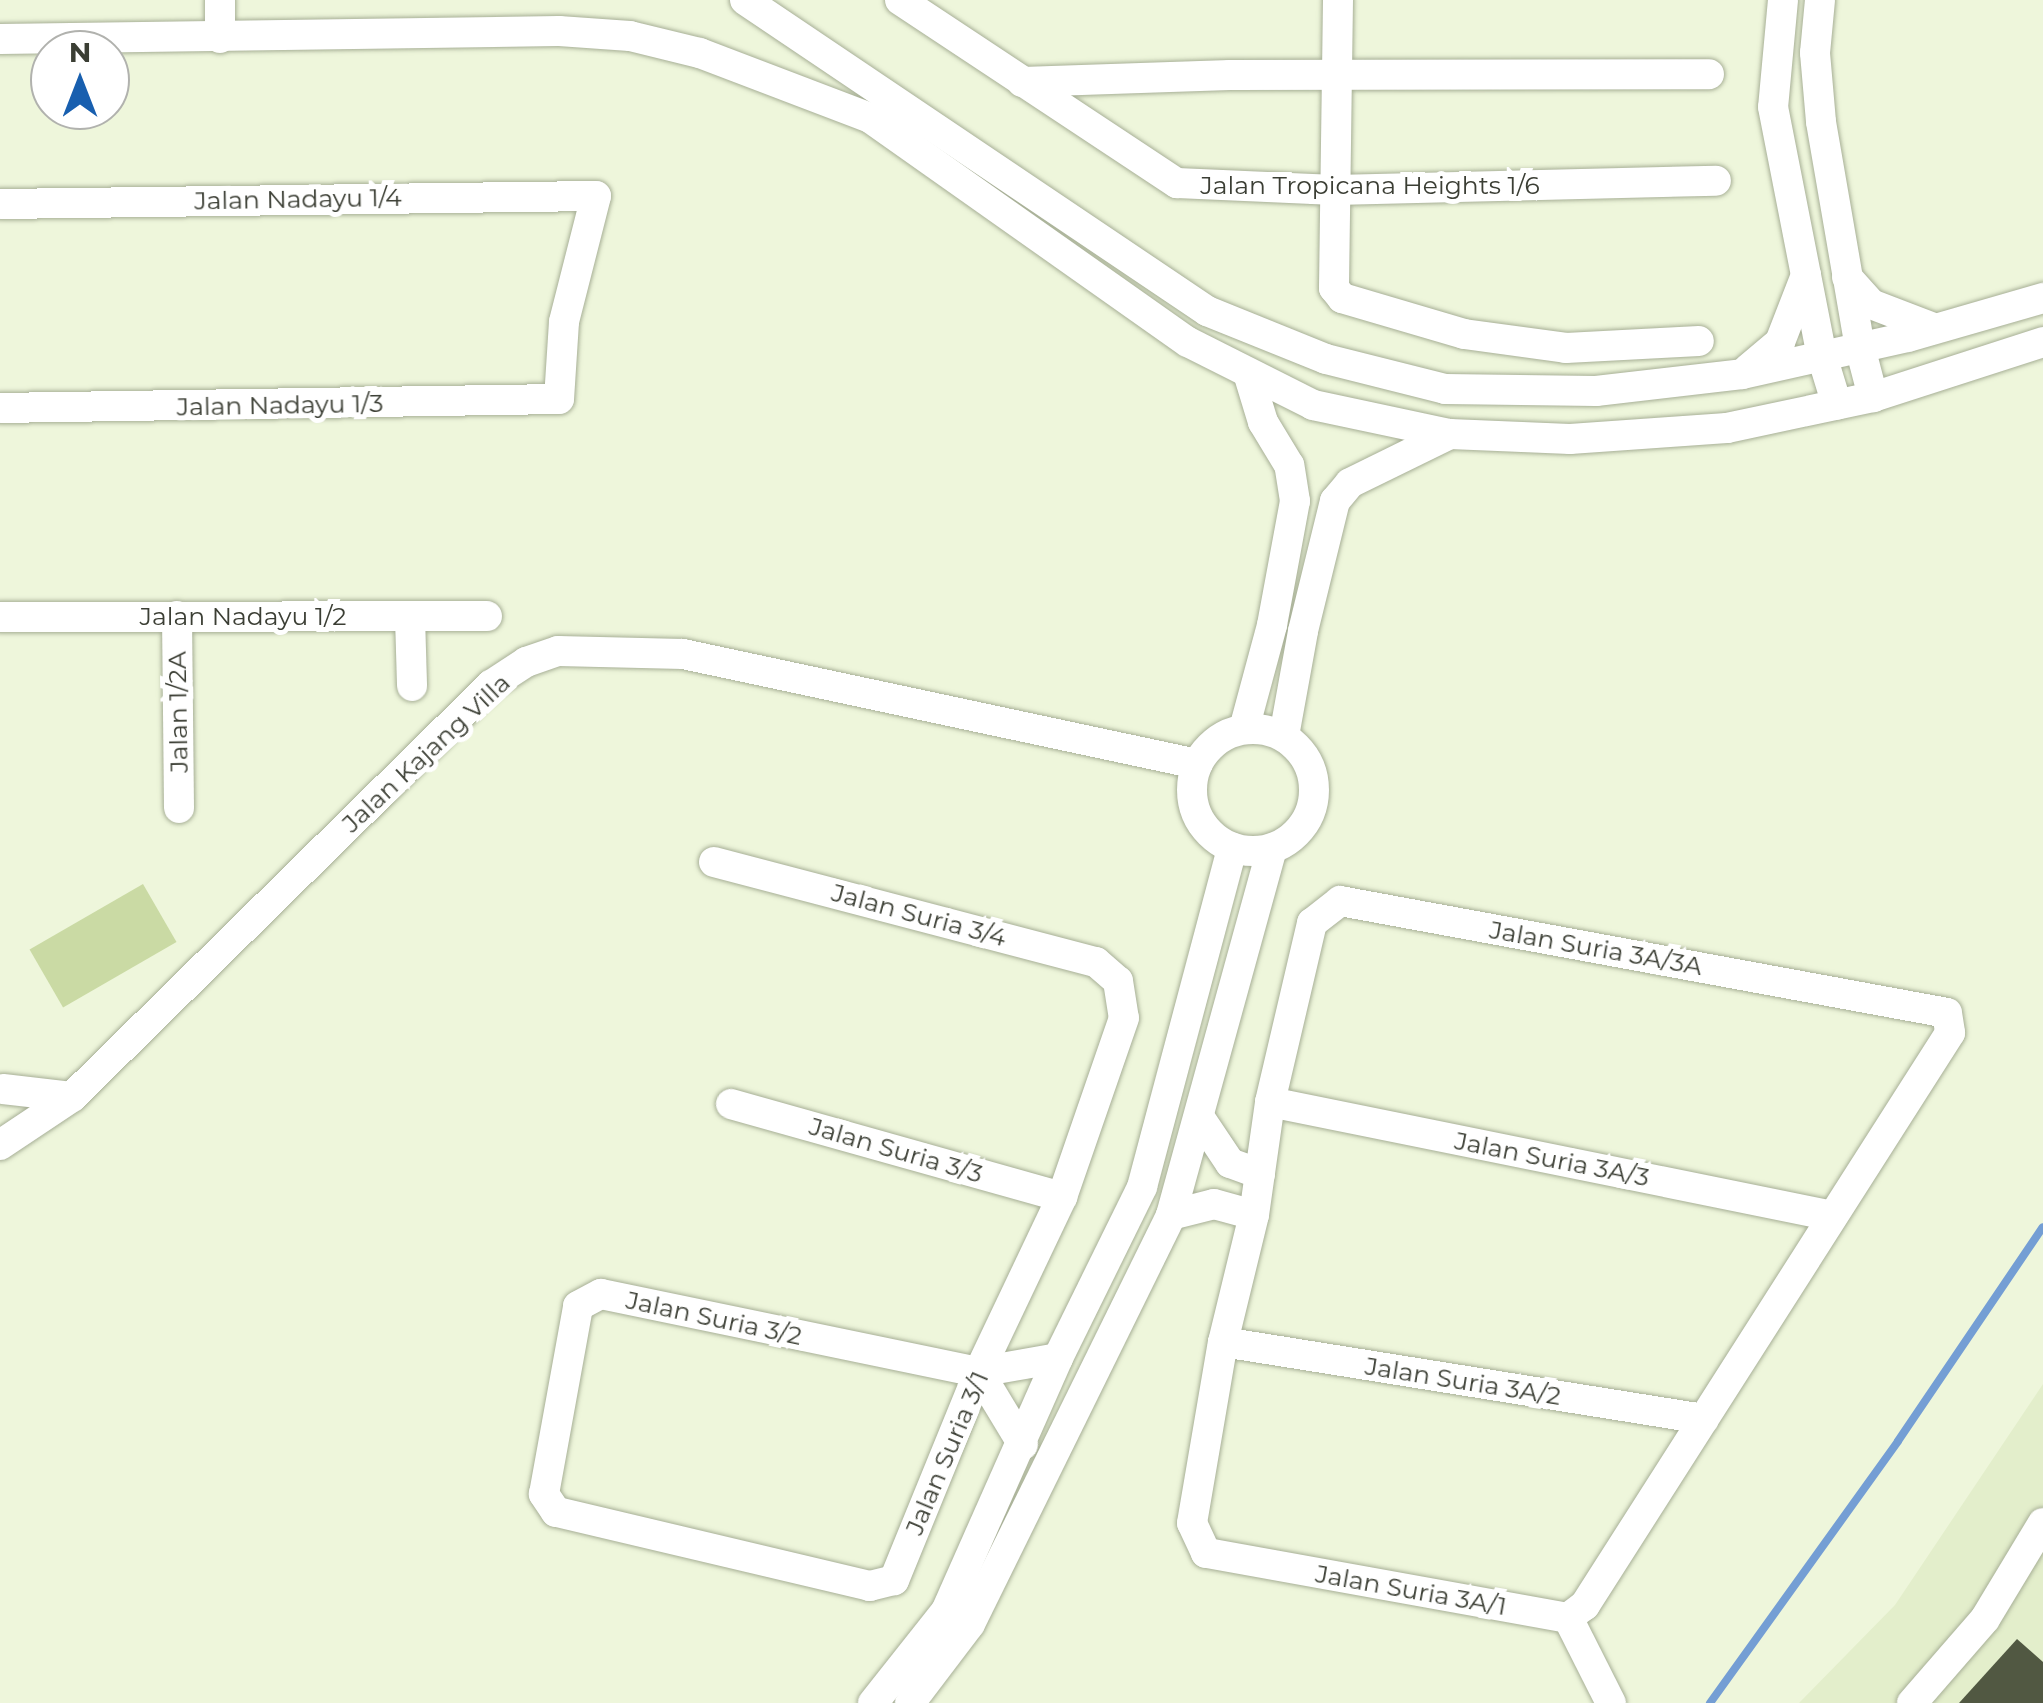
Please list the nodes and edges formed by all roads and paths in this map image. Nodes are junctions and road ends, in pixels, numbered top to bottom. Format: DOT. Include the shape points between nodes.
graph roads {
  1 [pos="220,0"];
  2 [pos="745,0"];
  3 [pos="900,0"];
  4 [pos="1338,0"];
  5 [pos="1784,0"];
  6 [pos="1820,0"];
  7 [pos="220,38"];
  8 [pos="0,39"];
  9 [pos="1708,74"];
  10 [pos="1337,75"];
  11 [pos="1022,82"];
  12 [pos="1716,182"];
  13 [pos="1335,190"];
  14 [pos="0,204"];
  15 [pos="1806,275"];
  16 [pos="1847,277"];
  17 [pos="2043,298"];
  18 [pos="1934,328"];
  19 [pos="1698,341"];
  20 [pos="2043,342"];
  21 [pos="1860,347"];
  22 [pos="1822,356"];
  23 [pos="1248,372"];
  24 [pos="1742,374"];
  25 [pos="1874,396"];
  26 [pos="560,399"];
  27 [pos="1837,405"];
  28 [pos="0,408"];
  29 [pos="1450,434"];
  30 [pos="177,616"];
  31 [pos="486,616"];
  32 [pos="0,617"];
  33 [pos="410,617"];
  34 [pos="412,686"];
  35 [pos="1244,729"];
  36 [pos="1284,736"];
  37 [pos="1197,764"];
  38 [pos="179,808"];
  39 [pos="1232,848"];
  40 [pos="1272,849"];
  41 [pos="714,862"];
  42 [pos="1118,980"];
  43 [pos="1,1087"];
  44 [pos="72,1097"];
  45 [pos="1270,1102"];
  46 [pos="731,1104"];
  47 [pos="1200,1118"];
  48 [pos="10,1135"];
  49 [pos="1260,1174"];
  50 [pos="1062,1197"];
  51 [pos="1171,1215"];
  52 [pos="1254,1216"];
  53 [pos="1834,1216"];
  54 [pos="1223,1342"];
  55 [pos="1058,1358"];
  56 [pos="979,1372"];
  57 [pos="1704,1419"];
  58 [pos="1023,1445"];
  59 [pos="544,1494"];
  60 [pos="2043,1523"];
  61 [pos="1568,1618"];
  62 [pos="873,1703"];
  63 [pos="910,1703"];
  64 [pos="1611,1703"];
  65 [pos="1912,1703"];
  1 -- 7 [label="street"];
  2 -- 24 [label="street" via="1206,311 1311,353 1446,388 1596,391"];
  3 -- 11 [label="street, Jalan Tropicana Heights 1/6"];
  4 -- 10 [label="street"];
  5 -- 15 [label="street" via="1773,107"];
  6 -- 16 [label="street" via="1814,53"];
  7 -- 8 [label="street"];
  7 -- 23 [label="street" via="560,31 630,36 700,53 870,118 1188,342"];
  9 -- 10 [label="street"];
  10 -- 11 [label="street"];
  10 -- 13 [label="street"];
  11 -- 13 [label="street, Jalan Tropicana Heights 1/6" via="1177,184"];
  12 -- 13 [label="street, Jalan Tropicana Heights 1/6"];
  13 -- 19 [label="street" via="1334,288 1342,298 1464,334 1566,348"];
  14 -- 26 [label="street, Jalan Nadayu 1/4" via="596,196 564,322"];
  15 -- 22 [label="street"];
  15 -- 24 [label="street" via="1780,342"];
  16 -- 18 [label="street" via="1870,304"];
  16 -- 21 [label="street"];
  17 -- 18 [label="street"];
  18 -- 21 [label="street"];
  20 -- 25 [label="street"];
  21 -- 22 [label="street"];
  21 -- 25 [label="street"];
  22 -- 24 [label="street"];
  22 -- 27 [label="street"];
  23 -- 29 [label="street" via="1317,407"];
  23 -- 35 [label="street" via="1263,422 1289,465 1295,501"];
  25 -- 27 [label="street"];
  26 -- 28 [label="street, Jalan Nadayu 1/3"];
  27 -- 29 [label="street" via="1708,430 1570,439"];
  29 -- 36 [label="street" via="1350,483 1336,501"];
  30 -- 32 [label="street, Jalan Nadayu 1/2"];
  30 -- 33 [label="street, Jalan Nadayu 1/2"];
  30 -- 38 [label="street, Jalan 1/2A"];
  31 -- 33 [label="street, Jalan Nadayu 1/2"];
  33 -- 34 [label="street"];
  35 -- 36 [label="street"];
  35 -- 37 [label="street" via="1208,747"];
  36 -- 40 [label="street" via="1300,749 1315,786 1304,825"];
  37 -- 39 [label="street" via="1193,804 1200,823"];
  37 -- 44 [label="street, Jalan Kajang Villa" via="683,654 558,651 491,685"];
  39 -- 40 [label="street"];
  39 -- 55 [label="street" via="1142,1187"];
  40 -- 47 [label="street"];
  41 -- 42 [label="street, Jalan Suria 3/4" via="1096,962"];
  42 -- 50 [label="street, Jalan Suria 3/1" via="1124,1018"];
  43 -- 44 [label="street"];
  43 -- 48 [label="street"];
  44 -- 48 [label="street, Jalan Kajang Villa"];
  45 -- 49 [label="street, Jalan Suria 3A/3A"];
  45 -- 53 [label="street, Jalan Suria 3A/3"];
  45 -- 53 [label="street, Jalan Suria 3A/3A" via="1312,923 1340,901 1947,1013 1950,1034"];
  46 -- 50 [label="street, Jalan Suria 3/3"];
  47 -- 49 [label="street" via="1230,1163"];
  47 -- 51 [label="street"];
  49 -- 52 [label="street, Jalan Suria 3A/3A"];
  50 -- 56 [label="street, Jalan Suria 3/1"];
  51 -- 52 [label="street" via="1214,1204"];
  51 -- 63 [label="street" via="970,1624"];
  52 -- 54 [label="street, Jalan Suria 3A/1"];
  53 -- 57 [label="street"];
  54 -- 57 [label="street, Jalan Suria 3A/2"];
  54 -- 61 [label="street, Jalan Suria 3A/1" via="1192,1523 1206,1553"];
  55 -- 56 [label="street, Jalan Suria 3/2"];
  55 -- 58 [label="street"];
  56 -- 58 [label="street"];
  56 -- 59 [label="street, Jalan Suria 3/1" via="894,1580 870,1586 556,1512"];
  56 -- 59 [label="street, Jalan Suria 3/2" via="600,1294 578,1306"];
  57 -- 61 [label="street" via="1585,1604"];
  58 -- 62 [label="street" via="946,1611"];
  60 -- 65 [label="street" via="1986,1618"];
  61 -- 64 [label="street"];
}
